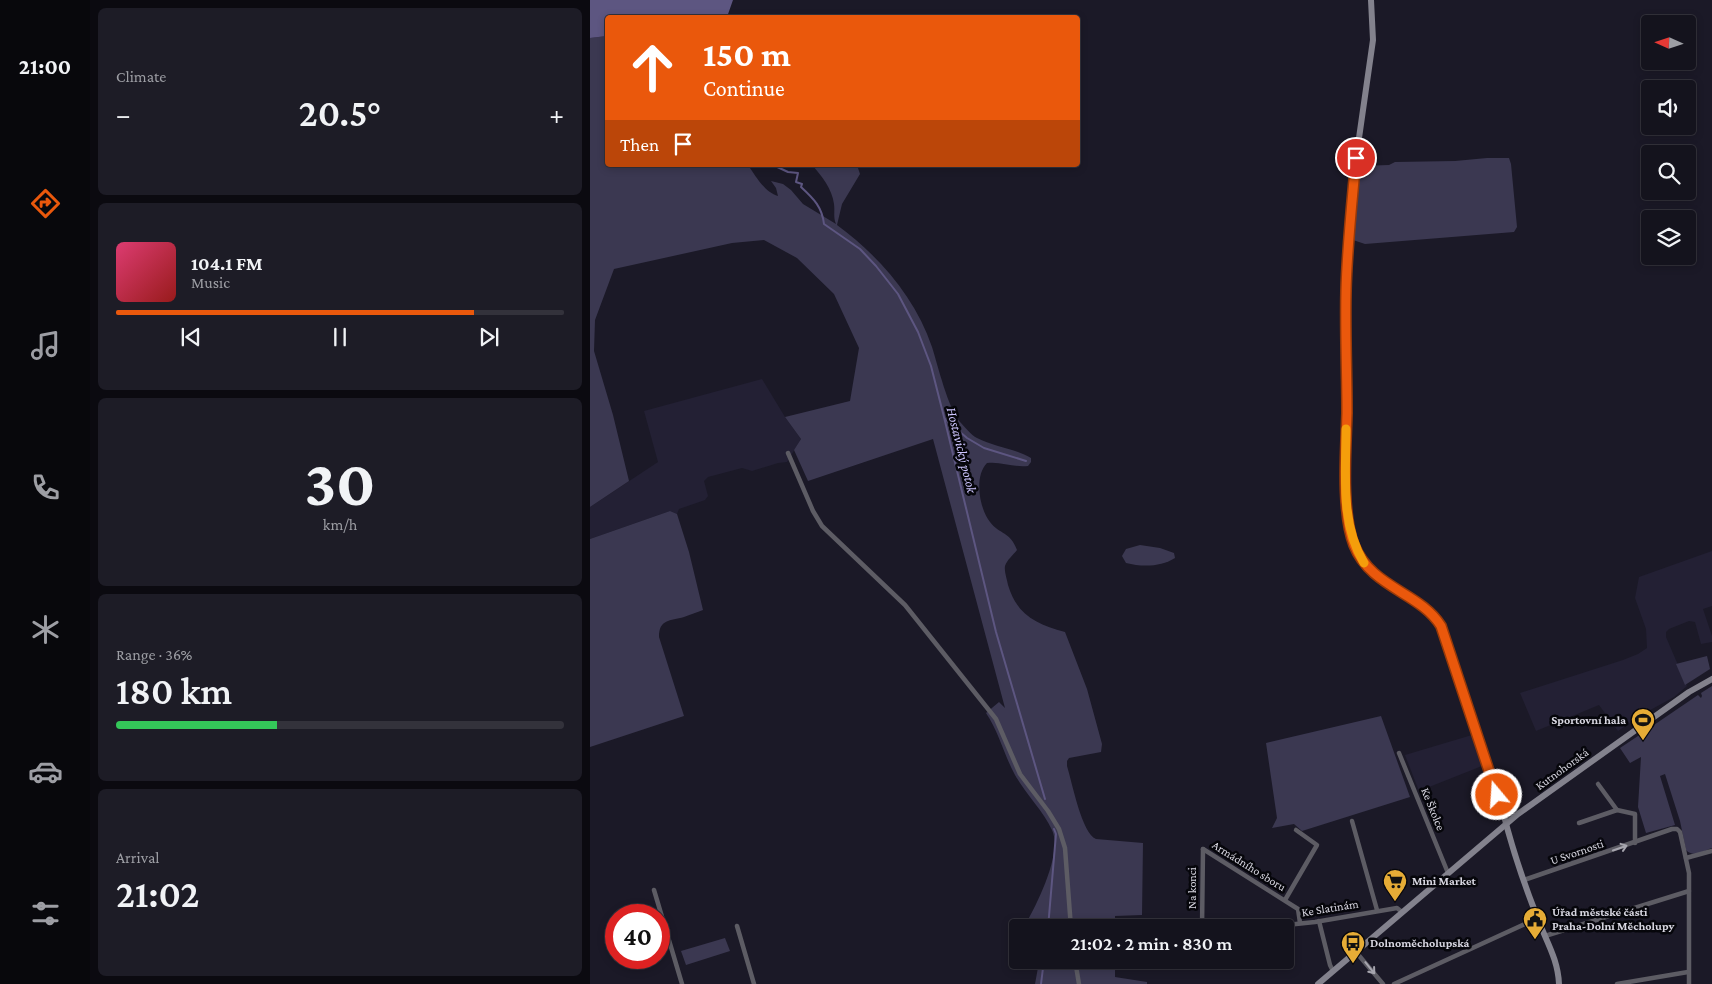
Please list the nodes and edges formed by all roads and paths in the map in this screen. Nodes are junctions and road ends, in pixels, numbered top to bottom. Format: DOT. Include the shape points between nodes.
graph roads {
  1 [pos="1371,0"];
  2 [pos="788,452"];
  3 [pos="1712,678"];
  4 [pos="1399,753"];
  5 [pos="1598,784"];
  6 [pos="1617,810"];
  7 [pos="1352,821"];
  8 [pos="1579,823"];
  9 [pos="1506,825"];
  10 [pos="1296,830"];
  11 [pos="1635,842"];
  12 [pos="1202,849"];
  13 [pos="1712,851"];
  14 [pos="1686,858"];
  15 [pos="1448,873"];
  16 [pos="1524,880"];
  17 [pos="654,890"];
  18 [pos="1689,891"];
  19 [pos="1285,900"];
  20 [pos="1377,910"];
  21 [pos="1402,912"];
  22 [pos="1538,918"];
  23 [pos="1070,919"];
  24 [pos="1202,919"];
  25 [pos="1319,921"];
  26 [pos="1300,924"];
  27 [pos="1294,925"];
  28 [pos="737,926"];
  29 [pos="1545,936"];
  30 [pos="1356,952"];
  31 [pos="1077,969"];
  32 [pos="1333,971"];
  33 [pos="1688,972"];
  34 [pos="682,984"];
  35 [pos="754,984"];
  36 [pos="1080,984"];
  37 [pos="1318,984"];
  38 [pos="1383,984"];
  39 [pos="1394,984"];
  40 [pos="1559,984"];
  41 [pos="1617,984"];
  42 [pos="1689,984"];
  1 -- 9 [label="street" via="1372,40 1356,158 1346,291 1348,525 1364,563 1381,580 1423,607 1437,620 1444,633"];
  2 -- 23 [label="street" via="822,526 906,605 996,719 1020,774 1059,830 1065,848"];
  3 -- 9 [label="street, Kutnohorská"];
  4 -- 15 [label="street, Ke Školce"];
  5 -- 6 [label="street"];
  6 -- 8 [label="street"];
  6 -- 11 [label="street" via="1635,814"];
  7 -- 20 [label="street"];
  9 -- 15 [label="street, Kutnohorská"];
  9 -- 16 [label="street"];
  10 -- 19 [label="street" via="1316,845"];
  11 -- 14 [label="street, U Svornosti" via="1674,829 1679,831"];
  16 -- 11 [label="street, U Svornosti, one-way"];
  12 -- 19 [label="street, Armádního sboru"];
  12 -- 24 [label="street, Na konci"];
  13 -- 14 [label="street"];
  14 -- 18 [label="street"];
  15 -- 21 [label="street, Kutnohorská"];
  16 -- 22 [label="street"];
  17 -- 34 [label="street"];
  18 -- 29 [label="street"];
  18 -- 33 [label="street"];
  19 -- 26 [label="street, Armádního sboru" via="1298,908"];
  20 -- 21 [label="street, Ke Slatinám" via="1397,908"];
  20 -- 25 [label="street, Ke Slatinám"];
  21 -- 30 [label="street, Kutnohorská"];
  22 -- 29 [label="street"];
  22 -- 39 [label="street"];
  25 -- 26 [label="street, Ke Slatinám"];
  25 -- 32 [label="street"];
  26 -- 27 [label="street, Ke Slatinám"];
  28 -- 35 [label="street"];
  29 -- 40 [label="street" via="1557,964"];
  30 -- 32 [label="street, Kutnohorská"];
  30 -- 38 [label="street, one-way"];
  31 -- 36 [label="street"];
  32 -- 37 [label="street, Kutnohorská"];
  33 -- 41 [label="street"];
  33 -- 42 [label="street"];
}
